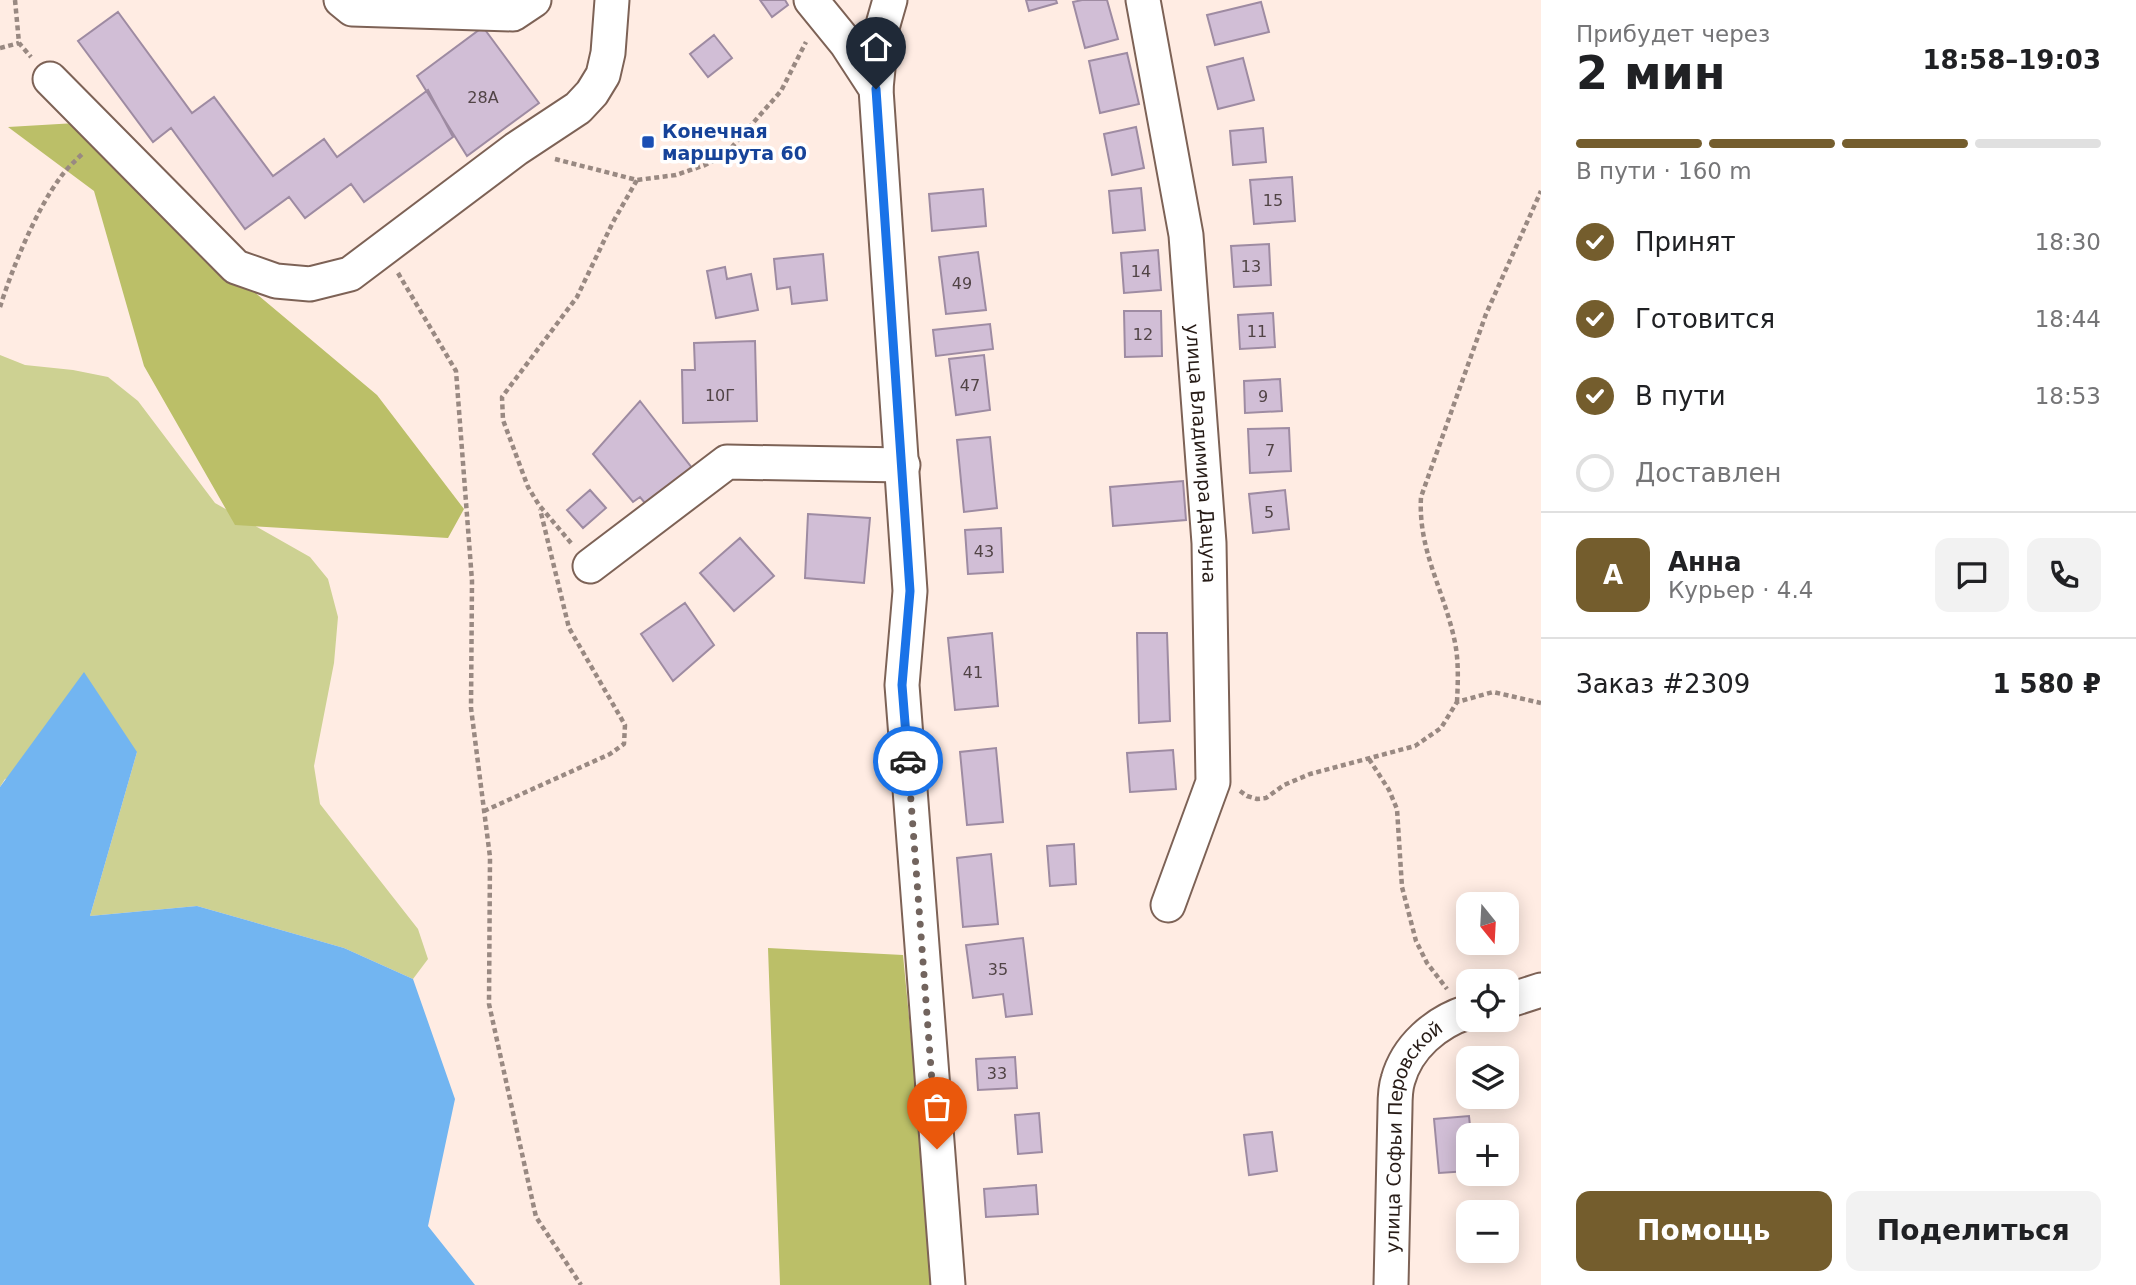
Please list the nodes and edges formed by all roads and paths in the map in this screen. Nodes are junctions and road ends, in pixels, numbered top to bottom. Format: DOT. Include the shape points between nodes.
graph roads {
  1 [pos="15,0"];
  2 [pos="341,0"];
  3 [pos="534,0"];
  4 [pos="612,0"];
  5 [pos="890,0"];
  6 [pos="1143,0"];
  7 [pos="816,6"];
  8 [pos="19,43"];
  9 [pos="0,48"];
  10 [pos="50,79"];
  11 [pos="876,89"];
  12 [pos="101,132"];
  13 [pos="516,149"];
  14 [pos="637,180"];
  15 [pos="1541,191"];
  16 [pos="383,248"];
  17 [pos="0,307"];
  18 [pos="903,465"];
  19 [pos="539,505"];
  20 [pos="590,566"];
  21 [pos="1457,702"];
  22 [pos="1541,703"];
  23 [pos="1368,759"];
  24 [pos="1213,782"];
  25 [pos="484,811"];
  26 [pos="1168,905"];
  27 [pos="1541,990"];
  28 [pos="1519,997"];
  29 [pos="1456,1002"];
  30 [pos="1456,1018"];
  31 [pos="581,1285"];
  32 [pos="948,1285"];
  33 [pos="1391,1285"];
  1 -- 8 [label="path"];
  2 -- 3 [label="street" via="352,9 513,14"];
  4 -- 13 [label="street" via="608,53 593,93"];
  5 -- 11 [label="street" via="882,28"];
  6 -- 24 [label="street, улица Владимира Дацуна" via="1186,235 1209,543"];
  7 -- 11 [label="street"];
  7 -- 14 [label="path" via="781,91 725,155 676,175"];
  8 -- 9 [label="path"];
  8 -- 10 [label="path"];
  10 -- 12 [label="street"];
  11 -- 18 [label="street"];
  12 -- 16 [label="street" via="236,267 276,281 310,284 350,274"];
  12 -- 17 [label="path" via="47,199 12,270"];
  13 -- 14 [label="path"];
  13 -- 16 [label="street"];
  14 -- 19 [label="path" via="578,297 502,397 503,420"];
  15 -- 21 [label="path" via="1486,314 1421,497 1422,532 1454,638"];
  16 -- 25 [label="path" via="456,371 472,581 471,708"];
  18 -- 20 [label="street" via="727,461"];
  18 -- 32 [label="street" via="910,591 902,685"];
  19 -- 20 [label="path"];
  19 -- 25 [label="path" via="569,628 625,725 624,744"];
  21 -- 22 [label="path" via="1493,692"];
  21 -- 23 [label="path" via="1441,728 1415,746"];
  23 -- 24 [label="path" via="1310,774 1266,798 1247,796 1236,787"];
  23 -- 29 [label="path" via="1397,808 1402,887 1416,941"];
  24 -- 26 [label="street, улица Владимира Дацуна"];
  25 -- 31 [label="path" via="490,857 489,1004 536,1217"];
  27 -- 28 [label="street"];
  30 -- 33 [label="street, улица Софьи Перовской" via="1432,1030 1409,1055 1397,1081"];
}
